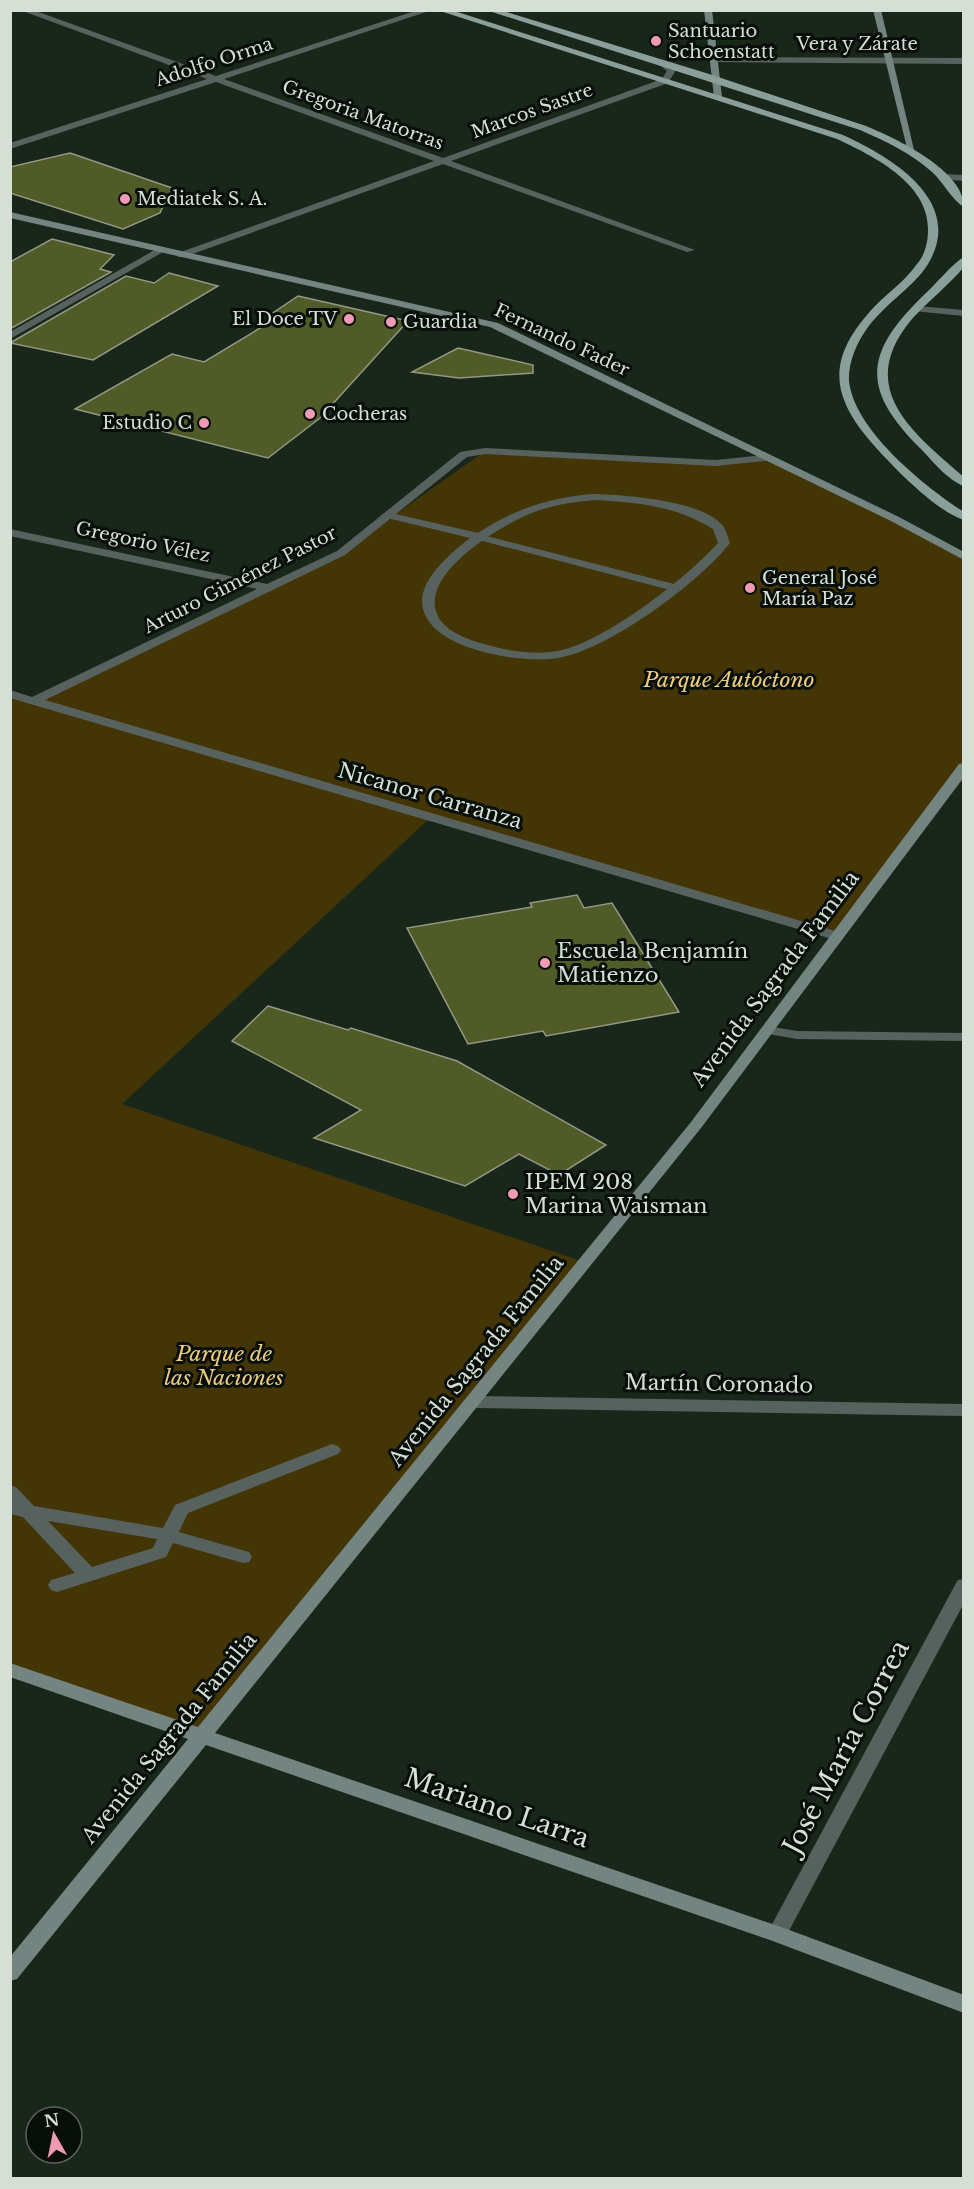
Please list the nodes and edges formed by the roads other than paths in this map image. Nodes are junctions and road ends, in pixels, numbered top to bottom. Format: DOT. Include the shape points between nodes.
graph roads {
  1 [pos="24,10"];
  2 [pos="428,10"];
  3 [pos="441,10"];
  4 [pos="490,10"];
  5 [pos="708,10"];
  6 [pos="877,10"];
  7 [pos="715,60"];
  8 [pos="890,61"];
  9 [pos="963,61"];
  10 [pos="660,62"];
  11 [pos="215,79"];
  12 [pos="716,79"];
  13 [pos="665,81"];
  14 [pos="718,97"];
  15 [pos="10,147"];
  16 [pos="912,152"];
  17 [pos="442,160"];
  18 [pos="943,177"];
  19 [pos="963,178"];
  20 [pos="963,204"];
  21 [pos="10,215"];
  22 [pos="160,250"];
  23 [pos="690,250"];
  24 [pos="181,255"];
  25 [pos="963,260"];
  26 [pos="916,309"];
  27 [pos="963,313"];
  28 [pos="10,336"];
  29 [pos="765,458"];
  30 [pos="963,483"];
  31 [pos="952,510"];
  32 [pos="387,515"];
  33 [pos="963,517"];
  34 [pos="895,519"];
  35 [pos="963,525"];
  36 [pos="10,532"];
  37 [pos="479,537"];
  38 [pos="963,547"];
  39 [pos="963,557"];
  40 [pos="674,587"];
  41 [pos="268,588"];
  42 [pos="10,694"];
  43 [pos="35,700"];
  44 [pos="963,767"];
  45 [pos="837,936"];
  46 [pos="767,1030"];
  47 [pos="963,1037"];
  48 [pos="474,1402"];
  49 [pos="963,1410"];
  50 [pos="332,1450"];
  51 [pos="10,1491"];
  52 [pos="10,1508"];
  53 [pos="29,1511"];
  54 [pos="169,1535"];
  55 [pos="243,1557"];
  56 [pos="88,1575"];
  57 [pos="963,1585"];
  58 [pos="57,1586"];
  59 [pos="10,1670"];
  60 [pos="203,1734"];
  61 [pos="777,1934"];
  62 [pos="10,1973"];
  63 [pos="963,2004"];
  1 -- 11 [label="street, Gregoria Matorras"];
  2 -- 11 [label="street, Adolfo Orma"];
  3 -- 13 [label="main road"];
  4 -- 10 [label="main road"];
  5 -- 7 [label="main road"];
  6 -- 8 [label="main road"];
  7 -- 8 [label="street, Vera y Zárate"];
  7 -- 12 [label="main road"];
  8 -- 9 [label="street, Vera y Zárate"];
  8 -- 16 [label="main road"];
  10 -- 12 [label="main road"];
  10 -- 13 [label="street" via="672,70"];
  11 -- 15 [label="street, Adolfo Orma"];
  11 -- 17 [label="street, Gregoria Matorras"];
  12 -- 14 [label="main road"];
  12 -- 16 [label="main road" via="858,127"];
  13 -- 14 [label="main road"];
  13 -- 17 [label="street, Marcos Sastre"];
  14 -- 31 [label="main road" via="859,145 896,168 928,204 935,231 931,252 863,327 850,350 844,383 855,412 877,441 899,466"];
  16 -- 18 [label="main road"];
  17 -- 23 [label="street, Gregoria Matorras"];
  17 -- 24 [label="street, Marcos Sastre"];
  18 -- 19 [label="street"];
  18 -- 20 [label="main road"];
  21 -- 22 [label="main road, Fernando Fader"];
  22 -- 24 [label="main road, Fernando Fader"];
  22 -- 28 [label="street"];
  24 -- 29 [label="main road, Fernando Fader" via="494,325"];
  25 -- 26 [label="main road"];
  26 -- 27 [label="street"];
  26 -- 30 [label="main road" via="893,342 881,382 894,412"];
  29 -- 32 [label="street, Arturo Giménez Pastor" via="717,463 474,451 464,454"];
  29 -- 34 [label="main road, Fernando Fader"];
  31 -- 33 [label="main road"];
  31 -- 35 [label="main road"];
  32 -- 37 [label="street"];
  32 -- 41 [label="street, Arturo Giménez Pastor" via="341,553"];
  34 -- 38 [label="main road"];
  34 -- 39 [label="main road, Fernando Fader"];
  36 -- 41 [label="street, Gregorio Vélez"];
  37 -- 40 [label="street"];
  37 -- 40 [label="street" via="518,514 567,499 617,498 668,504 718,526 724,543 701,568"];
  37 -- 40 [label="street" via="437,577 427,601 438,625 476,646 536,656 567,653 588,645"];
  41 -- 43 [label="street, Arturo Giménez Pastor"];
  42 -- 43 [label="street, Nicanor Carranza"];
  43 -- 45 [label="street, Nicanor Carranza"];
  44 -- 45 [label="main road, Avenida Sagrada Familia"];
  45 -- 46 [label="main road, Avenida Sagrada Familia"];
  46 -- 47 [label="street" via="797,1035"];
  46 -- 48 [label="main road, Avenida Sagrada Familia" via="696,1125"];
  48 -- 49 [label="street, Martín Coronado"];
  48 -- 60 [label="main road, Avenida Sagrada Familia"];
  50 -- 54 [label="street" via="181,1509"];
  51 -- 53 [label="street"];
  52 -- 53 [label="street"];
  53 -- 54 [label="street"];
  53 -- 56 [label="street"];
  54 -- 55 [label="street"];
  54 -- 56 [label="street" via="160,1552"];
  56 -- 58 [label="street"];
  57 -- 61 [label="street, José María Correa"];
  59 -- 60 [label="main road, Mariano Larra"];
  60 -- 61 [label="main road, Mariano Larra"];
  60 -- 62 [label="main road, Avenida Sagrada Familia"];
  61 -- 63 [label="main road, Mariano Larra"];
}
